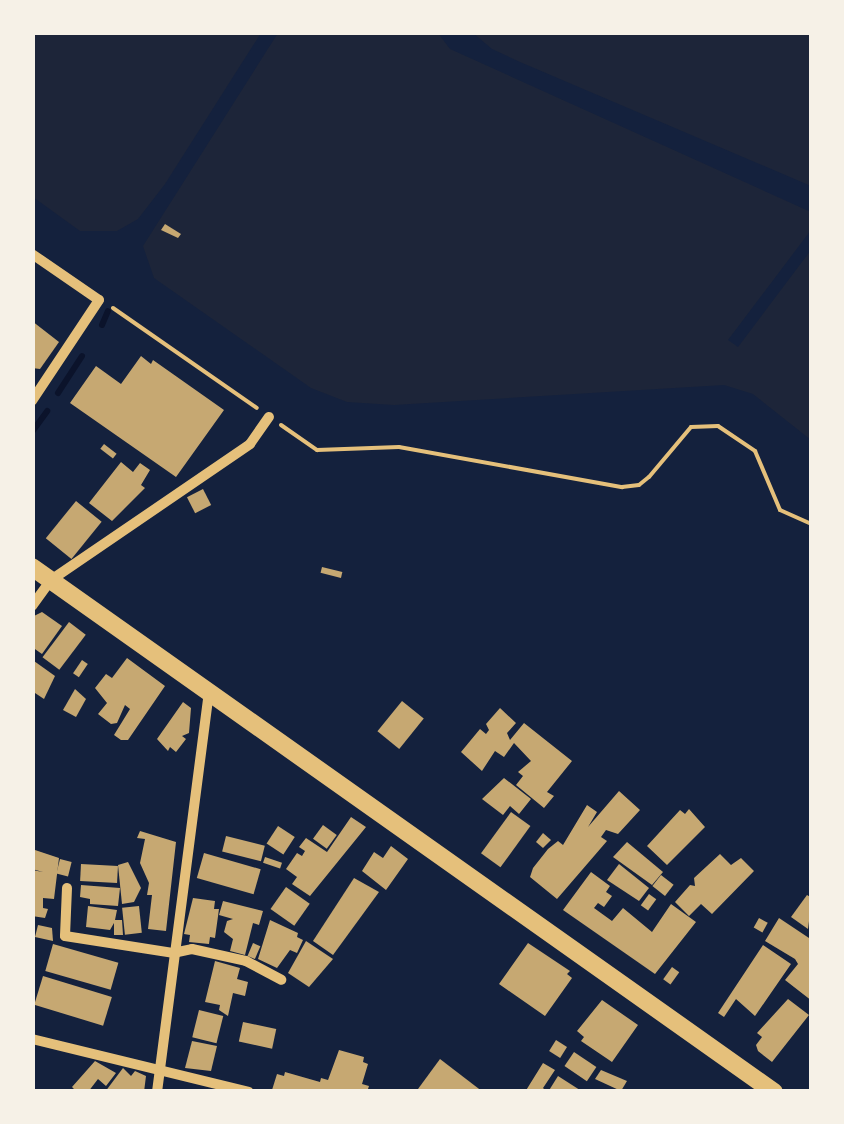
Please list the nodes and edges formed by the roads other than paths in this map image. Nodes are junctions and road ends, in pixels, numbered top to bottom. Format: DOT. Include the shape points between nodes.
graph roads {
  1 [pos="32,254"];
  2 [pos="32,401"];
  3 [pos="269,416"];
  4 [pos="32,567"];
  5 [pos="51,580"];
  6 [pos="32,606"];
  7 [pos="209,692"];
  8 [pos="67,888"];
  9 [pos="173,953"];
  10 [pos="281,980"];
  11 [pos="32,1039"];
  12 [pos="159,1070"];
  13 [pos="157,1092"];
  14 [pos="250,1092"];
  15 [pos="774,1092"];
  1 -- 2 [label="street" via="99,300"];
  3 -- 5 [label="street" via="250,444"];
  4 -- 5 [label="main road"];
  5 -- 6 [label="street"];
  5 -- 7 [label="main road"];
  7 -- 9 [label="street"];
  7 -- 15 [label="main road"];
  8 -- 9 [label="street" via="65,936"];
  9 -- 10 [label="street" via="192,949 246,961"];
  9 -- 12 [label="street"];
  11 -- 12 [label="street"];
  12 -- 13 [label="street"];
  12 -- 14 [label="street"];
}
